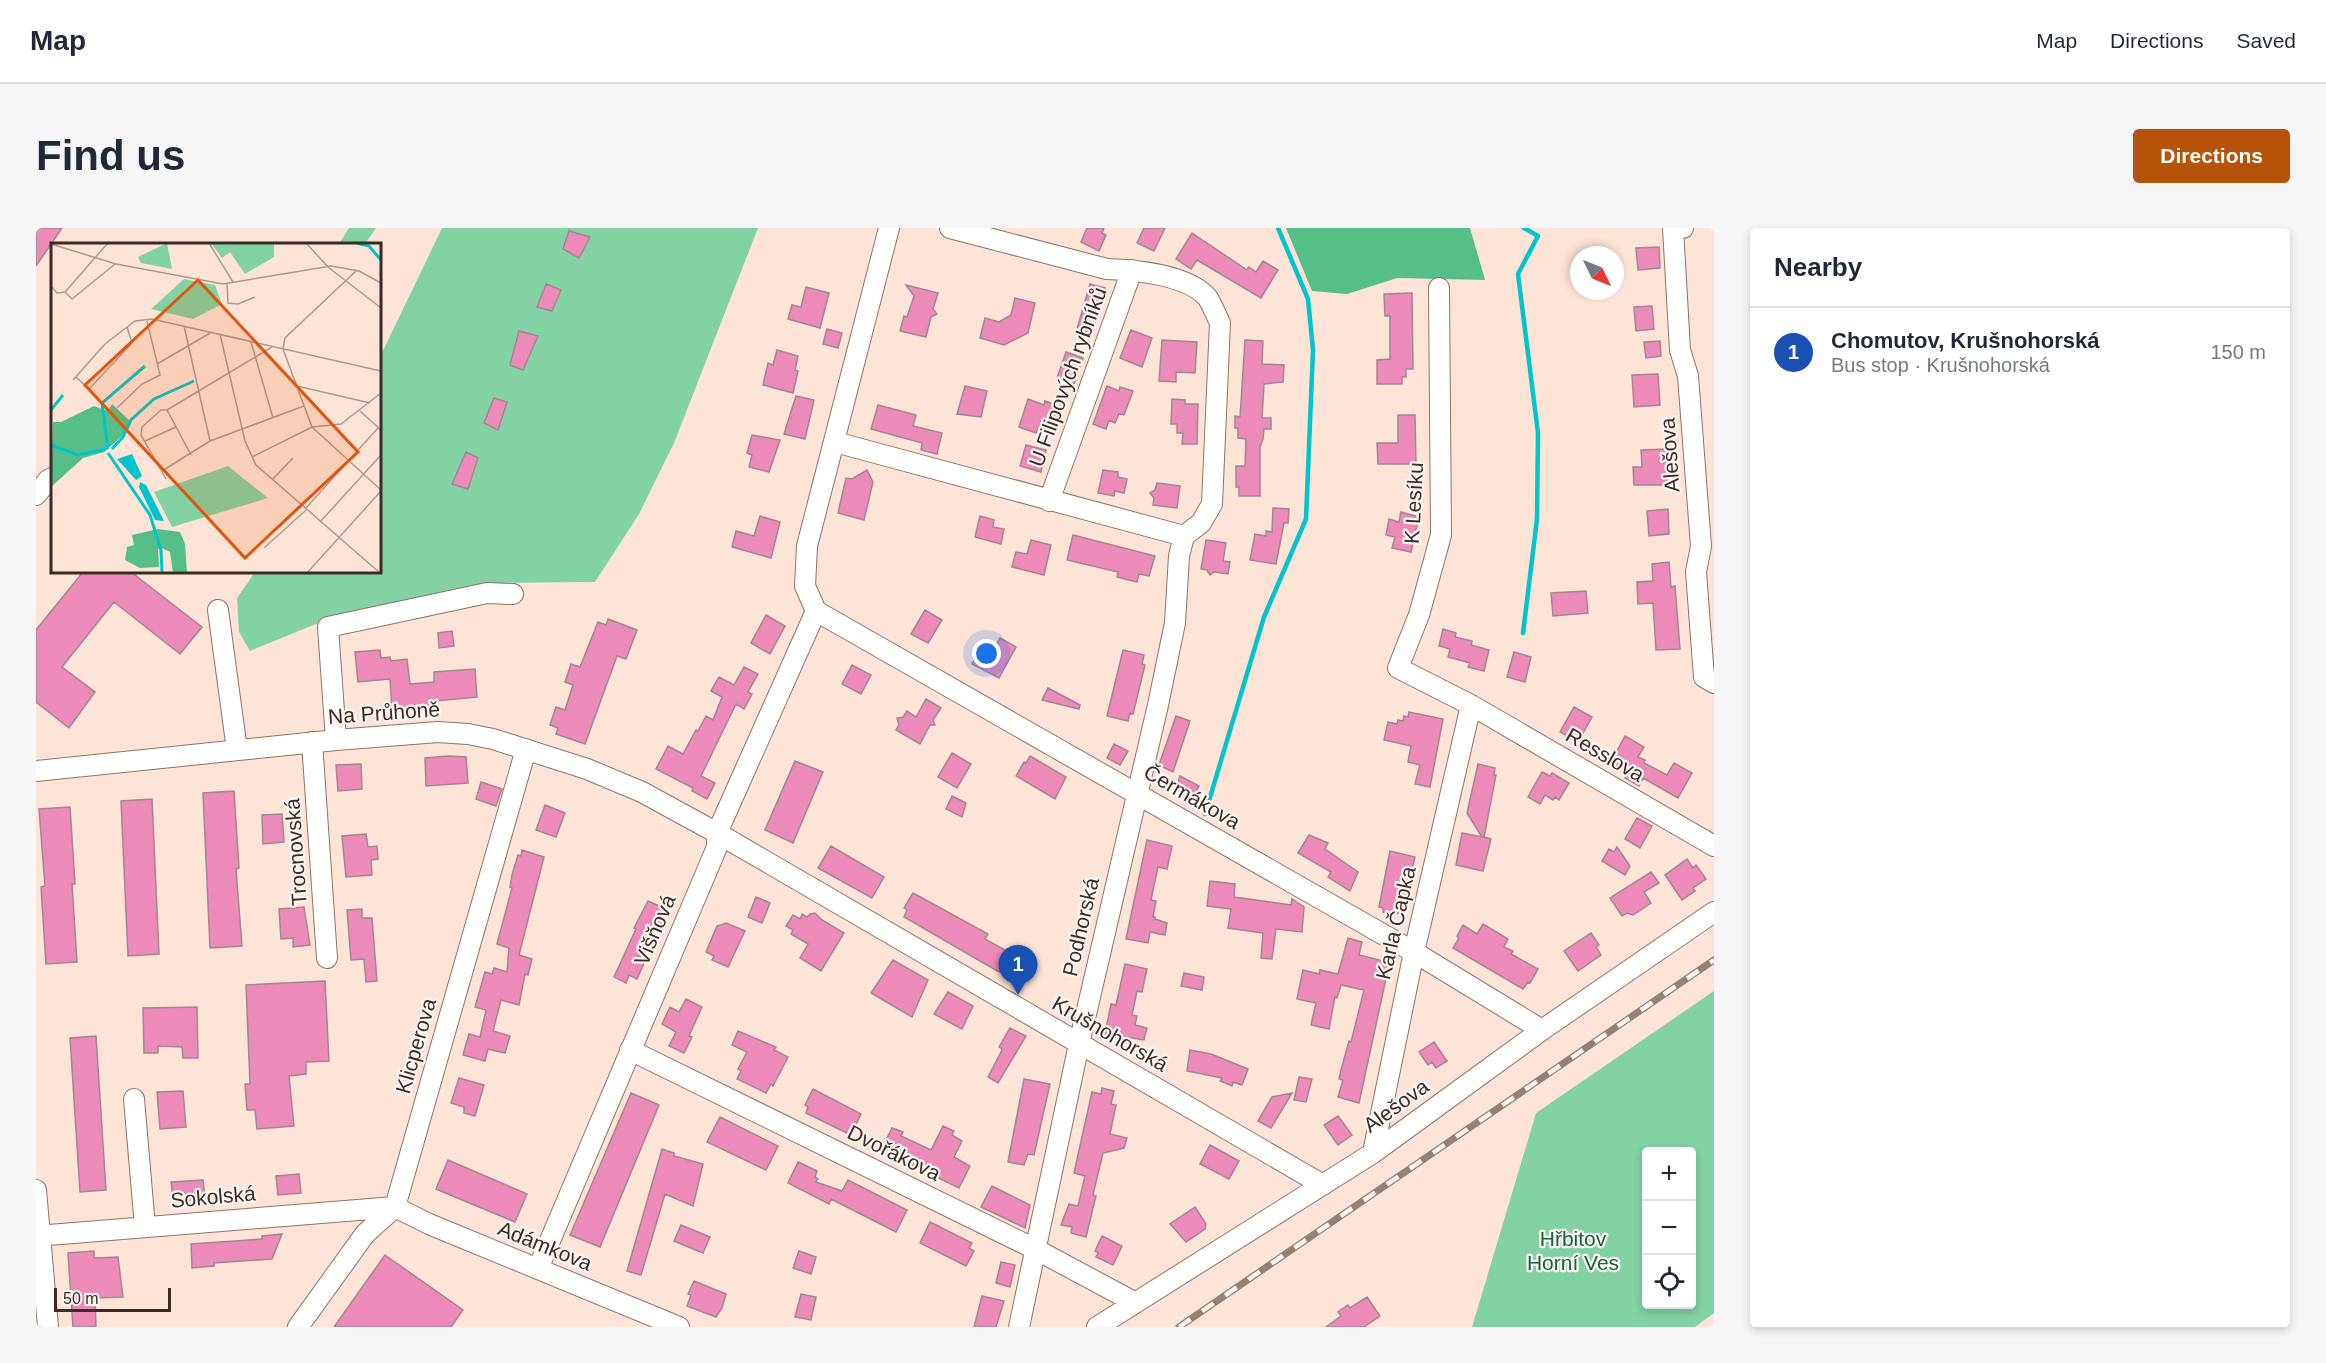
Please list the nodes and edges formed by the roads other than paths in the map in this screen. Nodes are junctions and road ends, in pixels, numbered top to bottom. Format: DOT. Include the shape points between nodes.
graph roads {
  1 [pos="889,228"];
  2 [pos="950,228"];
  3 [pos="1683,228"];
  4 [pos="1132,270"];
  5 [pos="1439,288"];
  6 [pos="835,442"];
  7 [pos="51,478"];
  8 [pos="36,495"];
  9 [pos="1049,501"];
  10 [pos="1184,536"];
  11 [pos="513,594"];
  12 [pos="218,610"];
  13 [pos="816,611"];
  14 [pos="1714,682"];
  15 [pos="1471,705"];
  16 [pos="336,740"];
  17 [pos="312,742"];
  18 [pos="526,749"];
  19 [pos="237,750"];
  20 [pos="36,771"];
  21 [pos="1137,792"];
  22 [pos="717,833"];
  23 [pos="1714,846"];
  24 [pos="1714,912"];
  25 [pos="1414,952"];
  26 [pos="327,958"];
  27 [pos="1542,1030"];
  28 [pos="1079,1044"];
  29 [pos="630,1050"];
  30 [pos="134,1099"];
  31 [pos="1373,1153"];
  32 [pos="1323,1185"];
  33 [pos="36,1190"];
  34 [pos="395,1207"];
  35 [pos="145,1227"];
  36 [pos="38,1236"];
  37 [pos="1037,1250"];
  38 [pos="538,1269"];
  39 [pos="1134,1302"];
  40 [pos="48,1327"];
  41 [pos="298,1327"];
  42 [pos="679,1327"];
  43 [pos="1019,1327"];
  44 [pos="1097,1327"];
  1 -- 6 [label="street"];
  2 -- 4 [label="street, U Filipových rybníků" via="1107,269"];
  3 -- 14 [label="street, Alešova" via="1673,228 1680,351 1688,376 1701,546 1696,572 1704,677"];
  4 -- 9 [label="street, U Filipových rybníků"];
  4 -- 10 [label="street, U Filipových rybníků" via="1184,282 1207,297 1220,323 1212,504 1201,523"];
  5 -- 15 [label="street, K Lesíku" via="1441,535 1419,615 1398,668"];
  6 -- 9 [label="street, U Filipových rybníků"];
  6 -- 13 [label="street" via="807,546 805,586"];
  7 -- 8 [label="street"];
  9 -- 10 [label="street, U Filipových rybníků"];
  10 -- 21 [label="street, Podhorská" via="1174,623"];
  11 -- 16 [label="street" via="487,593 328,627"];
  12 -- 19 [label="street"];
  13 -- 21 [label="street, Čermákova"];
  13 -- 22 [label="street, Višňová"];
  15 -- 23 [label="street, Resslova"];
  15 -- 25 [label="street, Karla Čapka"];
  16 -- 17 [label="street, Na Průhoně"];
  16 -- 18 [label="street, Na Průhoně" via="438,732 493,739"];
  17 -- 19 [label="street, Na Průhoně"];
  17 -- 26 [label="street, Trocnovská"];
  18 -- 22 [label="street, Na Průhoně" via="642,792"];
  18 -- 34 [label="street, Klicperova"];
  19 -- 20 [label="street, Na Průhoně"];
  21 -- 25 [label="street, Čermákova"];
  21 -- 28 [label="street, Podhorská"];
  22 -- 28 [label="street, Krušnohorská"];
  22 -- 29 [label="street, Višňová" via="717,846"];
  24 -- 27 [label="street, Alešova"];
  25 -- 27 [label="street, Čermákova"];
  25 -- 31 [label="street, Karla Čapka"];
  27 -- 31 [label="street, Alešova"];
  28 -- 32 [label="street, Krušnohorská"];
  28 -- 37 [label="street, Podhorská"];
  29 -- 37 [label="street, Dvořákova"];
  29 -- 38 [label="street, Višňová"];
  30 -- 35 [label="street"];
  31 -- 32 [label="street, Alešova"];
  32 -- 39 [label="street, Alešova"];
  33 -- 36 [label="street"];
  34 -- 35 [label="street, Sokolská"];
  34 -- 38 [label="street, Adámkova"];
  34 -- 41 [label="street" via="365,1234"];
  35 -- 36 [label="street, Sokolská"];
  36 -- 40 [label="street"];
  37 -- 39 [label="street, Dvořákova"];
  37 -- 43 [label="street, Podhorská"];
  38 -- 42 [label="street, Adámkova"];
  39 -- 44 [label="street, Alešova"];
}
